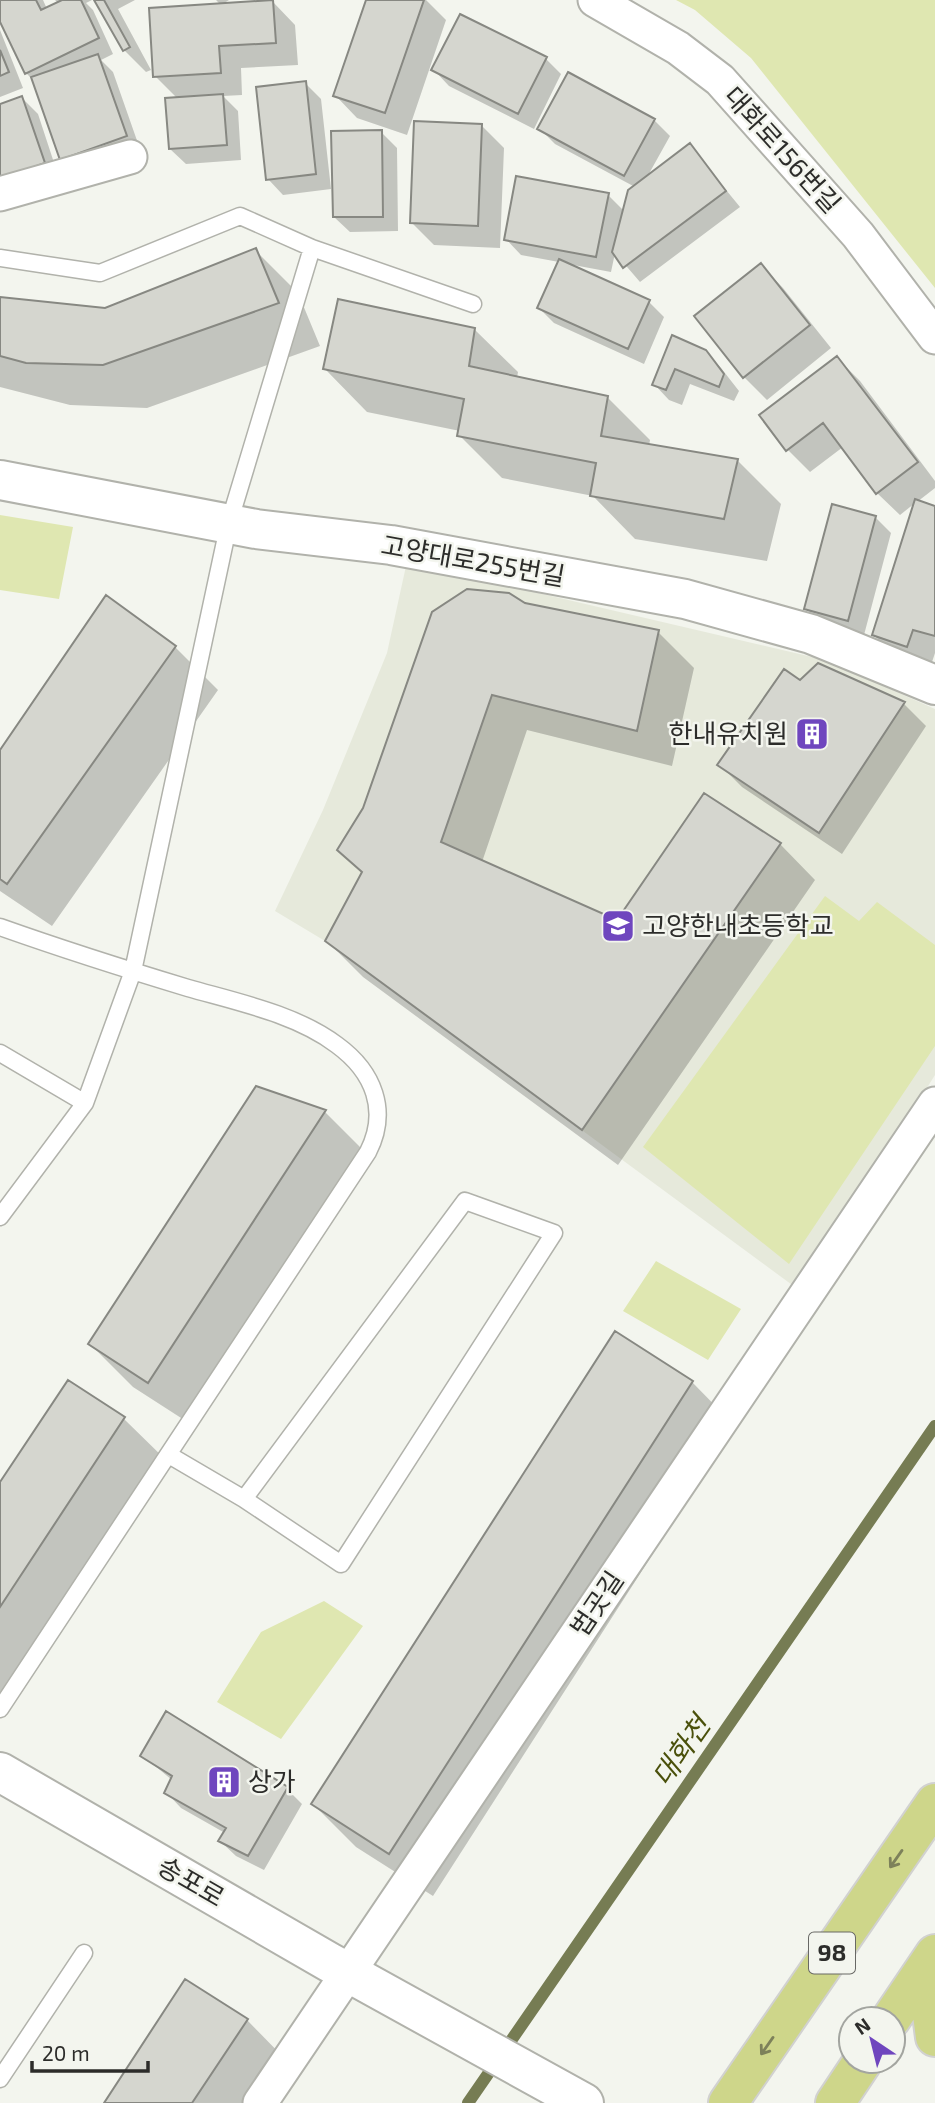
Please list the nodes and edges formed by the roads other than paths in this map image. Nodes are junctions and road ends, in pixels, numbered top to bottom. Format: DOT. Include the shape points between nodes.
graph roads {
  1 [pos="595,0"];
  2 [pos="130,157"];
  3 [pos="0,194"];
  4 [pos="312,248"];
  5 [pos="0,258"];
  6 [pos="473,304"];
  7 [pos="935,337"];
  8 [pos="0,480"];
  9 [pos="229,523"];
  10 [pos="935,685"];
  11 [pos="0,927"];
  12 [pos="133,971"];
  13 [pos="0,1054"];
  14 [pos="85,1103"];
  15 [pos="935,1104"];
  16 [pos="0,1217"];
  17 [pos="169,1454"];
  18 [pos="244,1499"];
  19 [pos="0,1709"];
  20 [pos="0,1772"];
  21 [pos="935,1803"];
  22 [pos="84,1952"];
  23 [pos="930,1961"];
  24 [pos="348,1972"];
  25 [pos="900,2005"];
  26 [pos="935,2037"];
  27 [pos="854,2075"];
  28 [pos="0,2079"];
  29 [pos="260,2103"];
  30 [pos="584,2103"];
  31 [pos="728,2103"];
  32 [pos="835,2103"];
  1 -- 7 [label="street, 대화로156번길" via="678,48 720,80 858,235"];
  2 -- 3 [label="street"];
  4 -- 5 [label="lane" via="240,216 100,274"];
  4 -- 6 [label="lane"];
  4 -- 9 [label="lane"];
  8 -- 9 [label="street, 고양대로255번길"];
  9 -- 10 [label="street, 고양대로255번길" via="391,545 685,599 811,634"];
  9 -- 12 [label="lane"];
  11 -- 12 [label="lane"];
  12 -- 14 [label="lane"];
  12 -- 17 [label="lane" via="234,1001 318,1033 339,1046 362,1072 378,1102 380,1120 368,1152"];
  13 -- 14 [label="lane"];
  14 -- 16 [label="lane"];
  15 -- 24 [label="street, 법곳길"];
  17 -- 18 [label="lane"];
  17 -- 19 [label="lane"];
  18 -- 18 [label="lane" via="341,1564 554,1233 465,1201"];
  20 -- 24 [label="street, 송포로"];
  21 -- 31 [label="main road, 98, one-way"];
  22 -- 28 [label="lane"];
  23 -- 25 [label="main road"];
  23 -- 26 [label="main road"];
  24 -- 29 [label="street, 법곳길"];
  24 -- 30 [label="street, 송포로"];
  27 -- 32 [label="main road"];
}
